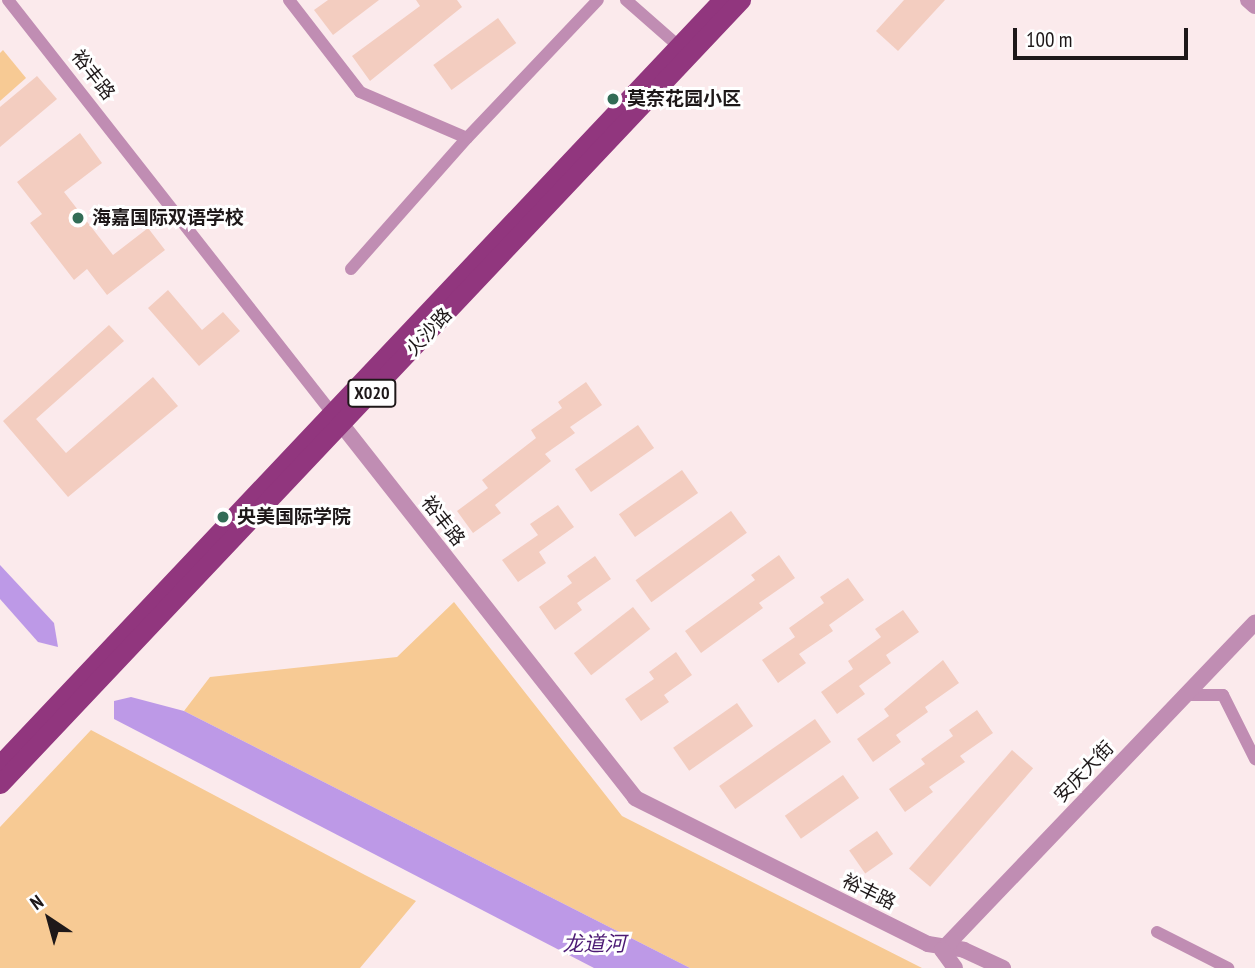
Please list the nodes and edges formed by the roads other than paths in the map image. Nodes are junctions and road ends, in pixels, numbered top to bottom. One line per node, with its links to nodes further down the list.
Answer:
1 (8, 0): 12 (street, 裕丰路)
2 (289, 0): 10 (street)
3 (597, 0): 10 (street)
4 (626, 0): 9 (street)
5 (722, 0): 9 (main road, 火沙路 / X020)
6 (741, 0): 9 (main road, 火沙路 / X020)
7 (1248, 0): 8 (street)
8 (1255, 6)
9 (684, 51): 12 (main road, 火沙路 / X020)
10 (467, 138): 11 (street)
11 (351, 269)
12 (337, 419): 16 (main road, 火沙路 / X020); 17 (main road, 火沙路 / X020); 19 (street, 裕丰路)
13 (1255, 622): 14 (street, 安庆大街)
14 (1187, 695): 15 (street); 19 (street, 安庆大街)
15 (1255, 760)
16 (0, 764)
17 (0, 784)
18 (1157, 932): 22 (street)
19 (942, 950): 20 (street, 裕丰路); 21 (street, 裕丰路)
20 (956, 968)
21 (1003, 968)
22 (1228, 968)

